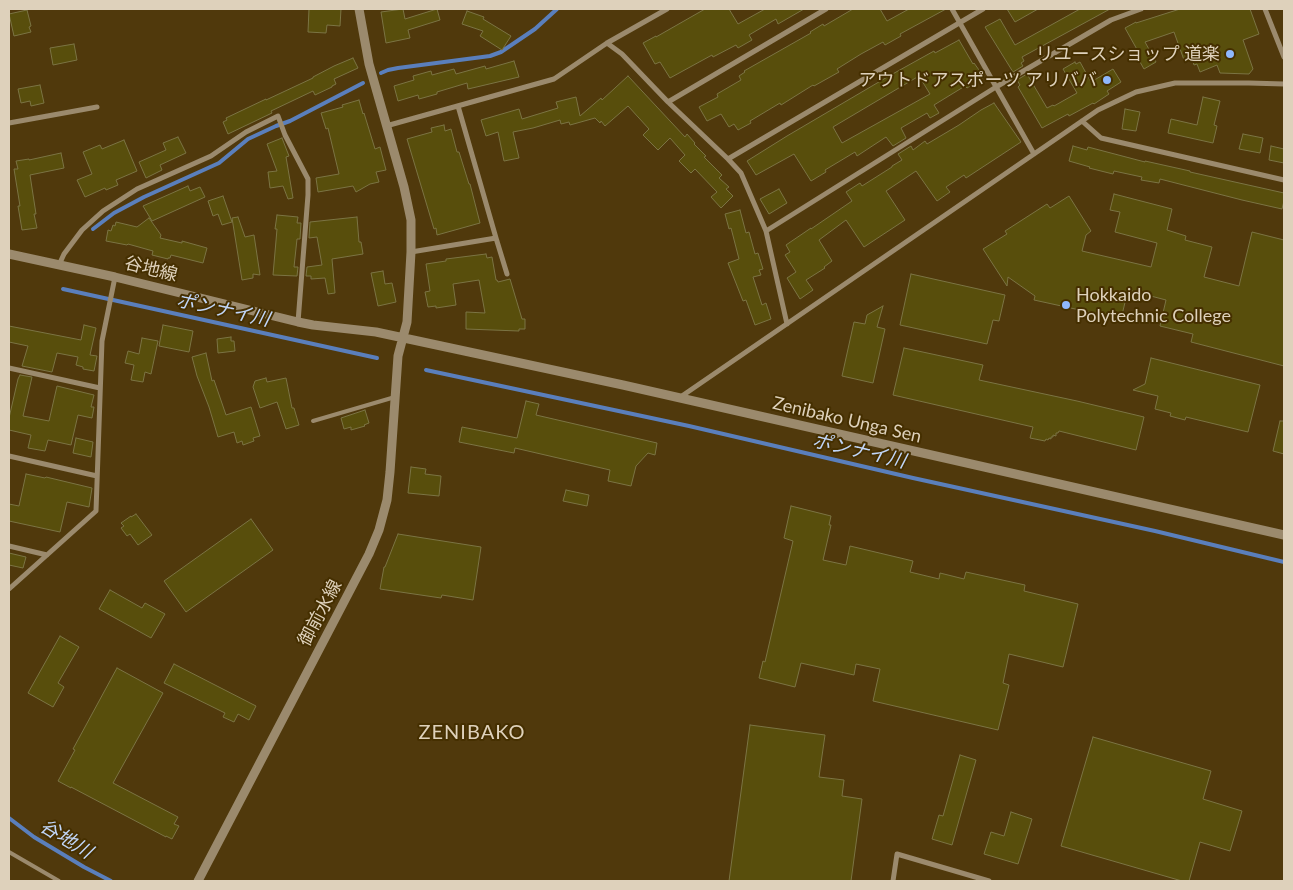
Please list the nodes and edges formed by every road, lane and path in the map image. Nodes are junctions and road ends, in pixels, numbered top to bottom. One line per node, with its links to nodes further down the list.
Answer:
1 (359, 9): 18 (street, 御前水線)
2 (667, 9): 9 (street)
3 (826, 9): 13 (street)
4 (952, 9): 8 (street)
5 (983, 9): 8 (street)
6 (1141, 9): 12 (street)
7 (1265, 9): 10 (street)
8 (960, 22): 12 (street); 20 (street)
9 (607, 43): 13 (street); 14 (street)
10 (1284, 57)
11 (1284, 84): 16 (street)
12 (996, 87): 19 (street); 22 (street)
13 (668, 102): 20 (street)
14 (458, 106): 18 (street); 23 (street)
15 (97, 107): 17 (street)
16 (1082, 121): 19 (street); 21 (street)
17 (9, 123)
18 (386, 126): 24 (street, 御前水線)
19 (1034, 154): 30 (street)
20 (728, 159): 22 (street)
21 (1284, 180)
22 (766, 231): 30 (street)
23 (496, 238): 24 (street); 27 (street)
24 (411, 252): 31 (street, 御前水線)
25 (9, 254): 26 (street, 谷地線)
26 (59, 265): 28 (street, 谷地線); 29 (street)
27 (507, 274)
28 (115, 277): 29 (street, 谷地線); 33 (street)
29 (298, 322): 31 (street, 谷地線)
30 (787, 324): 35 (street)
31 (403, 338): 34 (street, 御前水線); 35 (street, Zenibako Unga Sen)
32 (9, 368): 33 (street)
33 (100, 388): 38 (street)
34 (395, 398): 36 (lane); 45 (street, 御前水線)
35 (678, 398): 39 (street, Zenibako Unga Sen)
36 (313, 421)
37 (9, 456): 38 (street)
38 (97, 476): 41 (street)
39 (1284, 535)
40 (9, 546): 41 (street)
41 (47, 555): 42 (street)
42 (9, 589)
43 (9, 852): 44 (lane)
44 (59, 881)
45 (198, 881)
46 (892, 881): 47 (street)
47 (989, 881)

